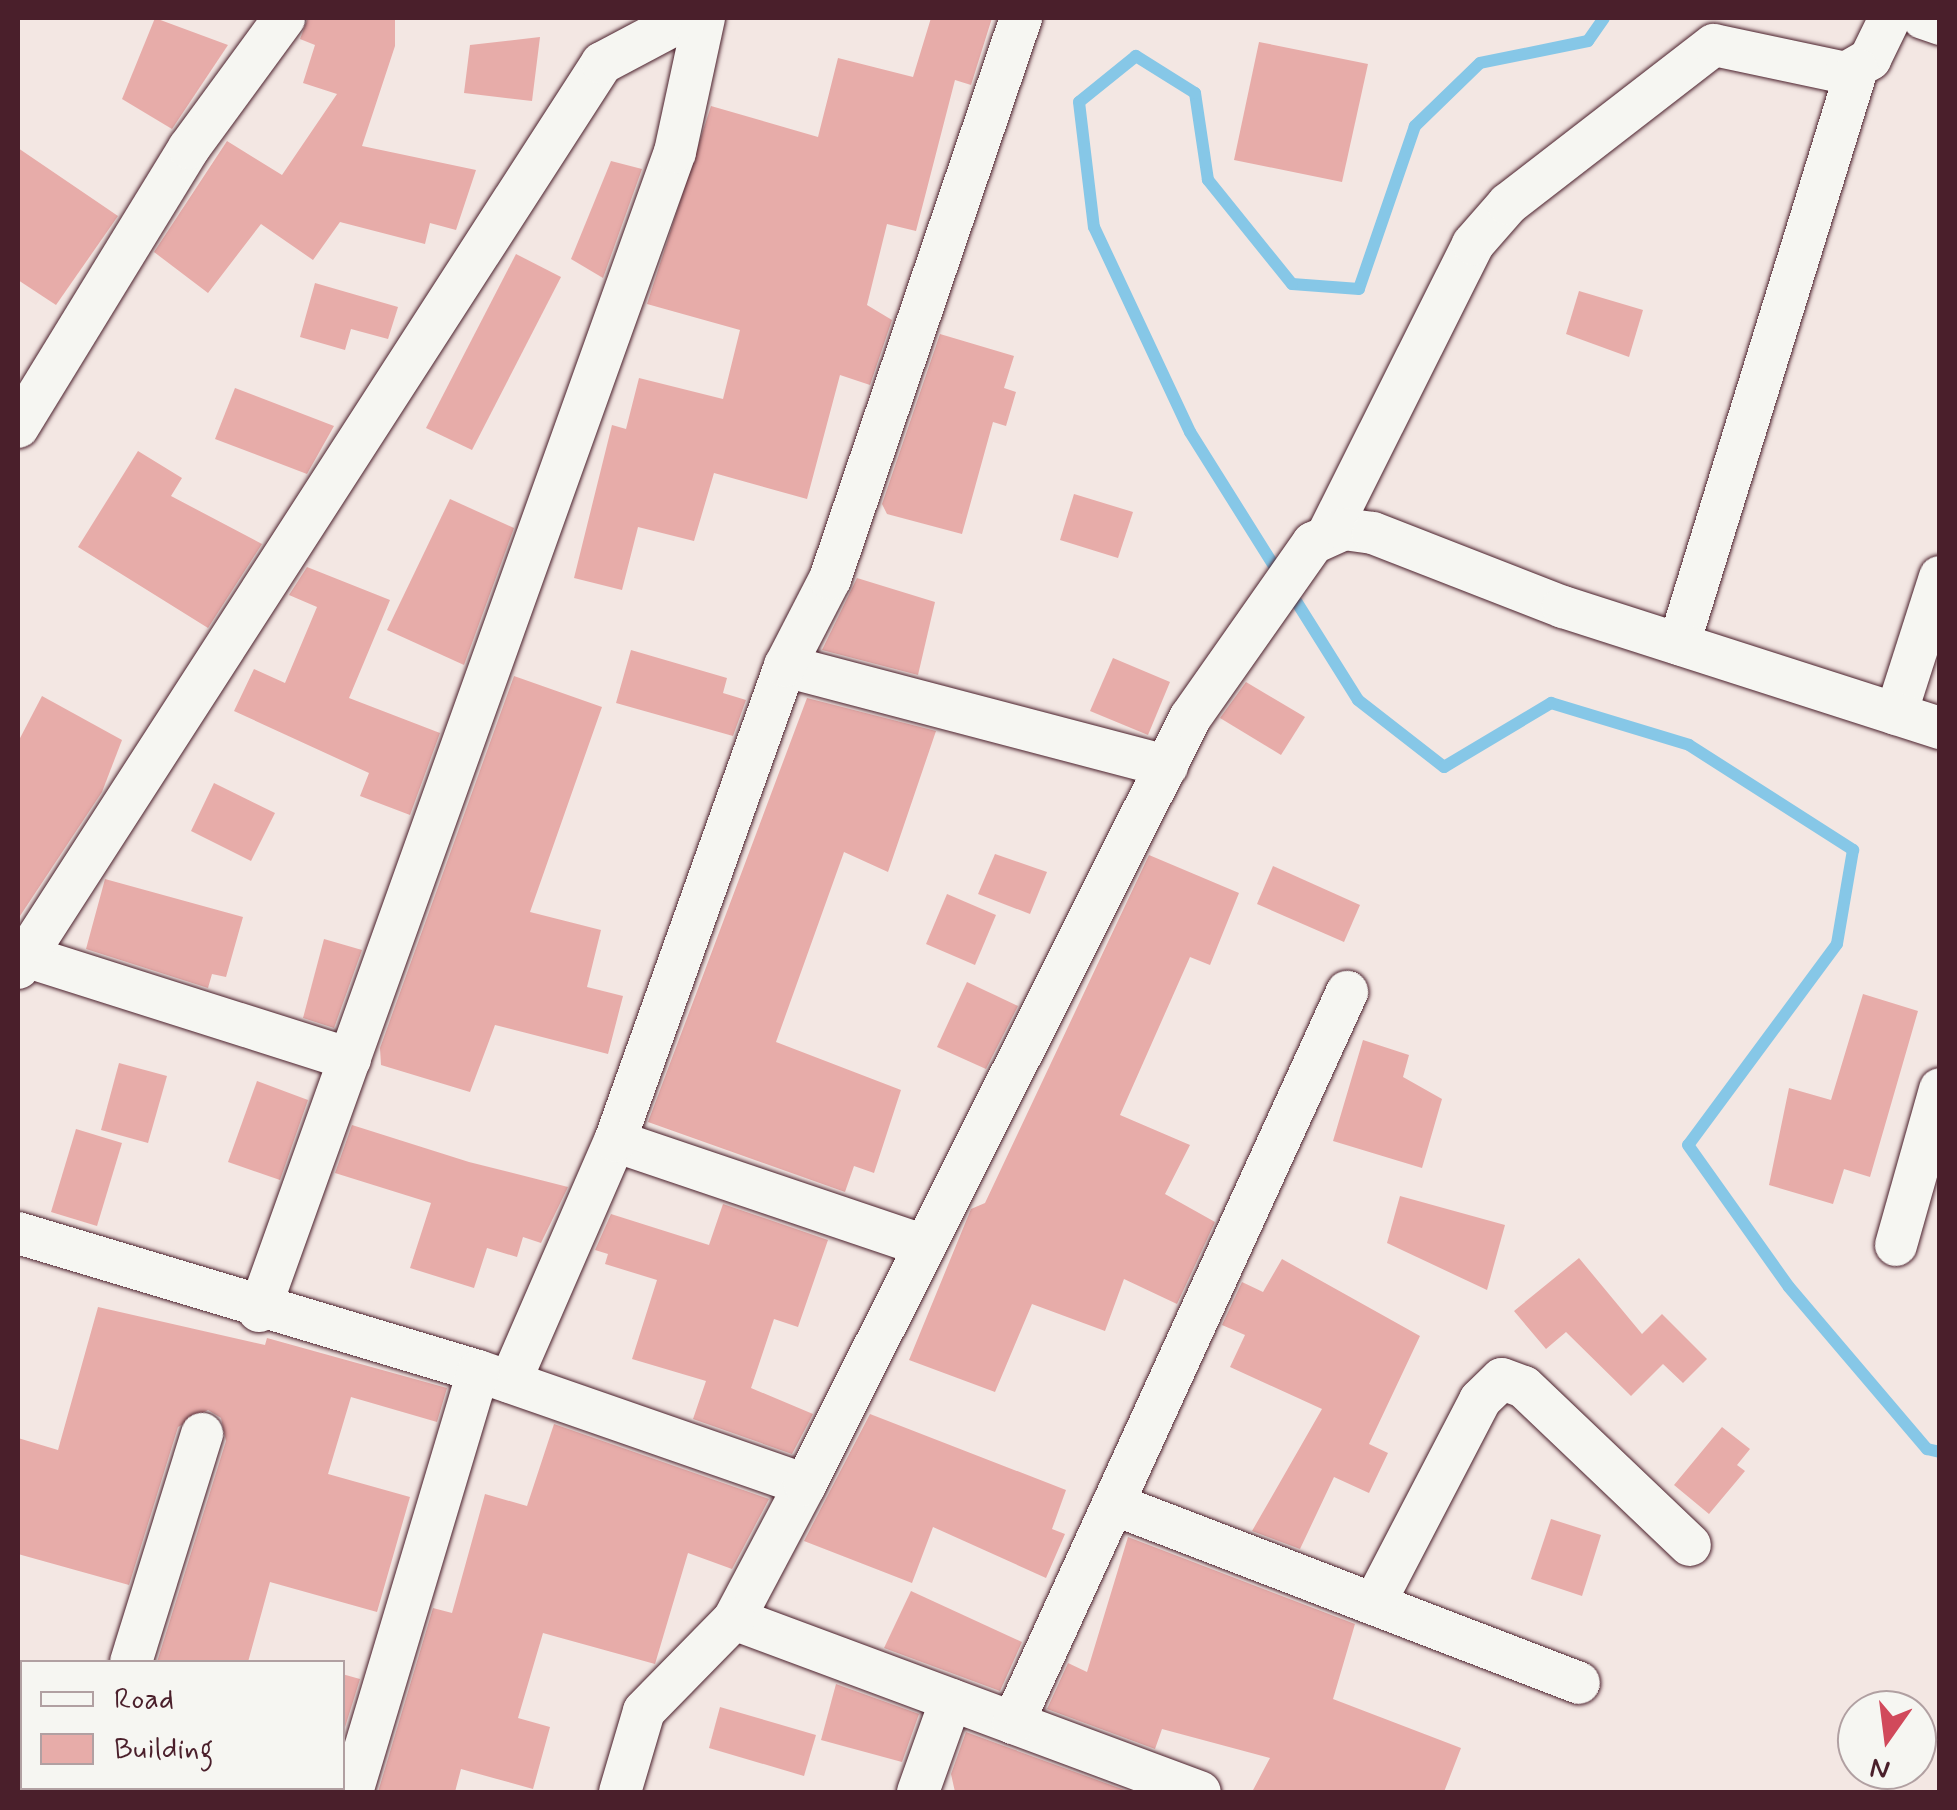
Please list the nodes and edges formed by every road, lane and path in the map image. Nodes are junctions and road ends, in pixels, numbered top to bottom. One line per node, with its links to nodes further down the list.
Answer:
1 (284, 18): 9 (street)
2 (687, 18): 17 (street)
3 (704, 18): 19 (street)
4 (1021, 18): 13 (street)
5 (1890, 18): 8 (street)
6 (1924, 18): 7 (street)
7 (1940, 24)
8 (1858, 69): 10 (street); 12 (street)
9 (18, 426)
10 (1320, 539): 12 (street); 16 (street)
11 (1940, 577): 14 (street)
12 (1679, 644): 14 (street)
13 (785, 666): 16 (street); 21 (street)
14 (1896, 714): 15 (street)
15 (1940, 728)
16 (1166, 766): 24 (street)
17 (21, 962): 19 (street)
18 (1346, 992): 29 (street)
19 (350, 1059): 25 (street)
20 (1940, 1089): 23 (street)
21 (614, 1140): 24 (street); 26 (street)
22 (18, 1233): 25 (street)
23 (1896, 1244)
24 (925, 1246): 28 (street)
25 (259, 1311): 26 (street)
26 (494, 1376): 28 (street); 38 (street)
27 (202, 1434): 33 (street)
28 (805, 1485): 32 (street)
29 (1114, 1504): 31 (street); 36 (street)
30 (1690, 1545): 31 (street)
31 (1374, 1604): 34 (street)
32 (734, 1619): 35 (street); 39 (street)
33 (132, 1660)
34 (1579, 1682)
35 (951, 1700): 36 (street); 40 (street)
36 (1013, 1724): 37 (street)
37 (1173, 1788)
38 (352, 1792)
39 (620, 1792)
40 (918, 1792)

